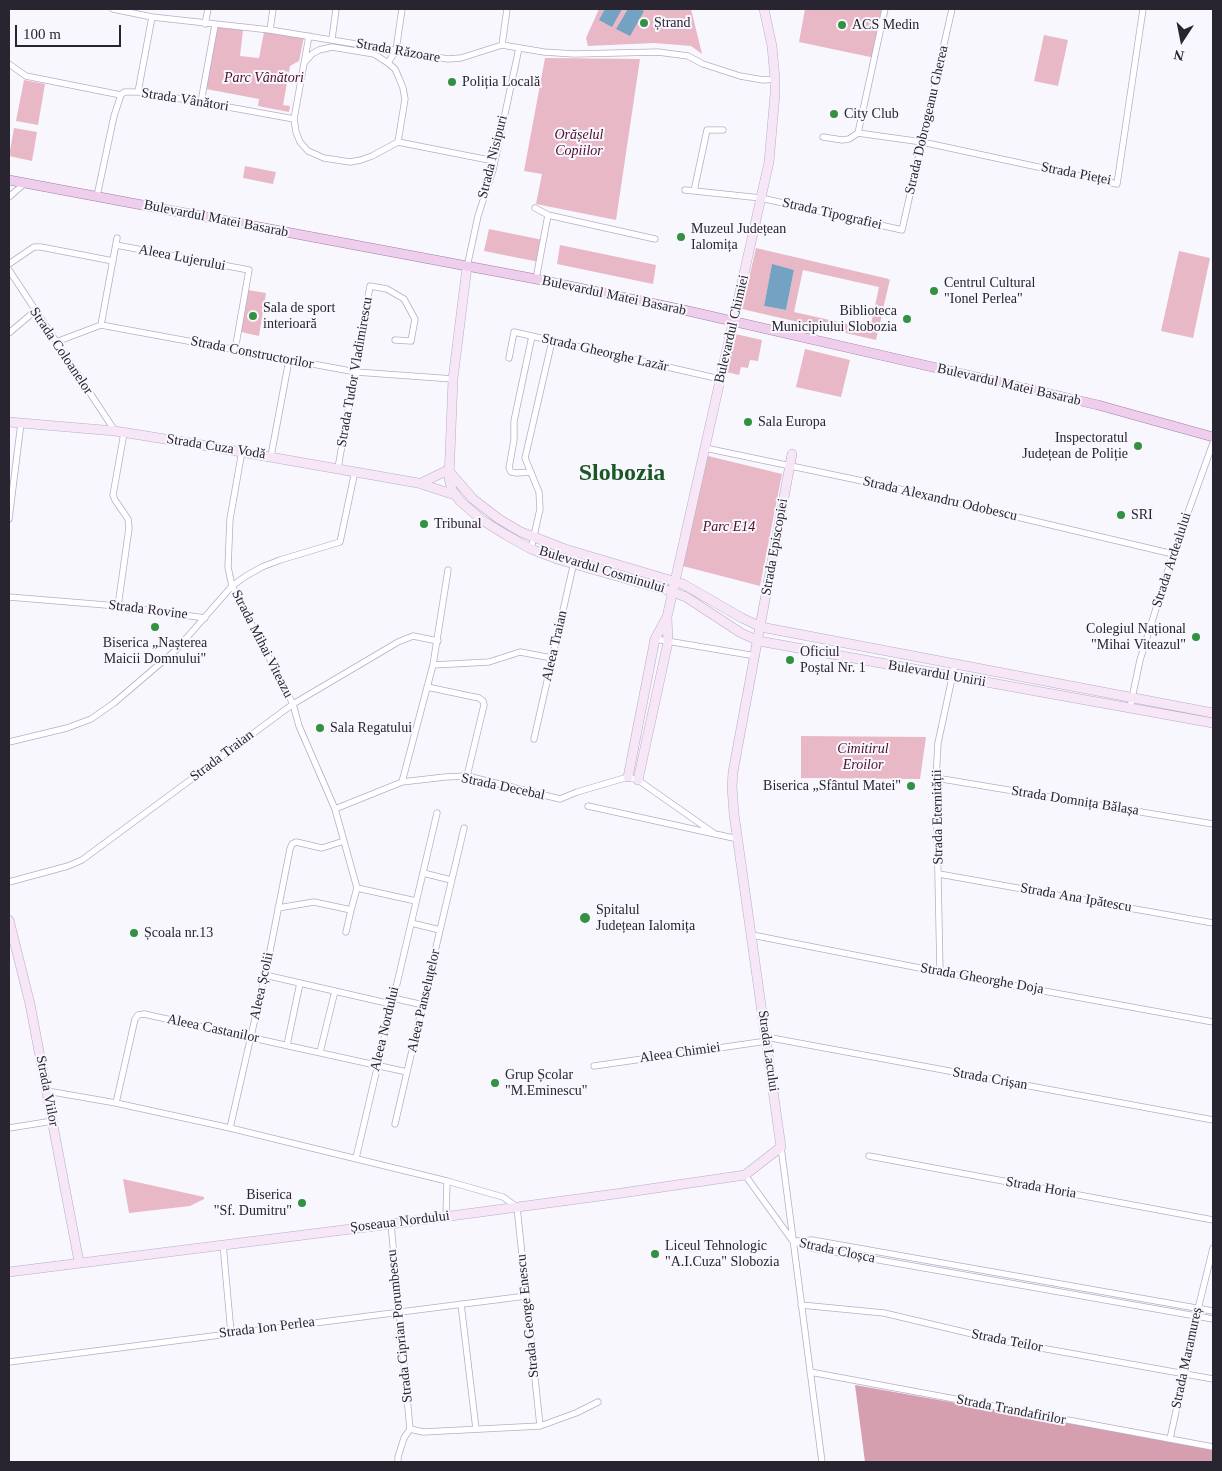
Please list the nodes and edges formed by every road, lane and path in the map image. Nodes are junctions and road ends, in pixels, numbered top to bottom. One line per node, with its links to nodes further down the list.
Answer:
1 (113, 9): 11 (street, Strada Răzoare)
2 (208, 9): 13 (street)
3 (273, 9): 15 (street)
4 (336, 9): 17 (street)
5 (402, 9): 20 (street)
6 (507, 9): 18 (street)
7 (764, 9): 24 (street, Bulevardul Chimiei)
8 (885, 9): 30 (street)
9 (952, 9): 33 (street, Strada Dobrogeanu Gherea)
10 (1142, 9): 33 (street, Strada Pieței)
11 (144, 12): 12 (street, Strada Răzoare)
12 (152, 17): 13 (street, Strada Răzoare); 25 (street)
13 (205, 24): 14 (street, Strada Răzoare)
14 (215, 25): 15 (street, Strada Răzoare); 27 (street)
15 (270, 30): 16 (street, Strada Răzoare)
16 (309, 36): 17 (street, Strada Răzoare); 21 (street)
17 (332, 39): 20 (street, Strada Răzoare)
18 (502, 45): 19 (street, Strada Răzoare); 20 (street, Strada Răzoare)
19 (519, 48): 24 (street, Strada Răzoare); 34 (street, Strada Nisipuri)
20 (396, 50): 22 (street)
21 (305, 62): 22 (street); 28 (street)
22 (388, 62): 32 (street)
23 (9, 64): 26 (street)
24 (775, 79): 41 (street, Bulevardul Chimiei)
25 (138, 92): 26 (street, Strada Vânători); 27 (street, Strada Vânători)
26 (121, 95): 39 (street, Strada Vânători)
27 (201, 102): 28 (street, Strada Vânători)
28 (294, 119): 32 (street)
29 (724, 130): 38 (street)
30 (858, 133): 31 (street); 33 (street)
31 (823, 137)
32 (398, 142): 34 (street)
33 (922, 142): 44 (street, Strada Dobrogeanu Gherea)
34 (494, 161): 50 (street, Strada Nisipuri)
35 (9, 180): 36 (main road, Bulevardul Matei Basarab)
36 (25, 183): 39 (main road, Bulevardul Matei Basarab); 40 (street)
37 (685, 190): 38 (street, Strada Tipografiei)
38 (694, 192): 41 (street, Strada Tipografiei)
39 (97, 196): 50 (main road, Bulevardul Matei Basarab)
40 (9, 197)
41 (761, 198): 44 (street, Strada Tipografiei); 54 (street, Bulevardul Chimiei)
42 (535, 208): 43 (street)
43 (548, 216): 46 (street); 52 (street)
44 (902, 230)
45 (117, 238): 47 (street)
46 (655, 239)
47 (116, 245): 48 (street); 61 (street, Aleea Lujerului)
48 (113, 261): 49 (street); 55 (street)
49 (9, 264)
50 (467, 267): 52 (main road, Bulevardul Matei Basarab); 65 (street)
51 (9, 270): 53 (street, Strada Coloanelor)
52 (536, 279): 54 (main road, Bulevardul Matei Basarab)
53 (35, 311): 56 (street); 60 (street, Strada Coloanelor)
54 (734, 322): 66 (street, Bulevardul Chimiei); 71 (main road, Bulevardul Matei Basarab)
55 (101, 324): 60 (street); 61 (street, Strada Constructorilor)
56 (9, 334)
57 (532, 336): 59 (street, Strada Gheorghe Lazăr); 62 (street, Strada Gheorghe Lazăr); 81 (street)
58 (395, 340): 64 (street, Strada Tudor Vladimirescu)
59 (552, 341): 66 (street, Strada Gheorghe Lazăr); 81 (street)
60 (56, 342): 69 (street, Strada Coloanelor)
61 (235, 350): 63 (street, Strada Constructorilor)
62 (509, 358)
63 (289, 360): 64 (street, Strada Constructorilor); 76 (street)
64 (356, 372): 65 (street, Strada Constructorilor); 78 (street, Strada Tudor Vladimirescu)
65 (453, 379): 80 (street)
66 (720, 379): 73 (street, Bulevardul Chimiei)
67 (9, 422): 68 (street, Strada Cuza Vodă)
68 (21, 423): 69 (street, Strada Cuza Vodă); 84 (street)
69 (114, 431): 70 (street, Strada Cuza Vodă)
70 (124, 433): 74 (street, Strada Cuza Vodă); 97 (street)
71 (1213, 437)
72 (1213, 443): 88 (street, Strada Ardealului)
73 (706, 448): 77 (street, Strada Alexandru Odobescu); 91 (street, Bulevardul Chimiei)
74 (242, 451): 76 (street, Strada Cuza Vodă); 92 (street, Strada Mihai Viteazu)
75 (792, 454): 77 (street, Strada Episcopiei)
76 (271, 456): 78 (street, Strada Cuza Vodă)
77 (790, 466): 88 (street, Strada Alexandru Odobescu); 100 (street, Strada Episcopiei)
78 (338, 468): 79 (street, Strada Cuza Vodă)
79 (355, 470): 82 (street, Strada Cuza Vodă); 92 (street, Strada Rovine)
80 (448, 470): 82 (street); 83 (street); 85 (street, Bulevardul Cosminului)
81 (531, 472): 85 (street)
82 (421, 483): 83 (street, Strada Cuza Vodă)
83 (455, 495): 86 (street, Bulevardul Cosminului)
84 (9, 519)
85 (534, 538): 86 (street); 87 (street, Bulevardul Cosminului)
86 (531, 549): 89 (street, Bulevardul Cosminului)
87 (576, 553): 89 (street, Aleea Traian); 91 (street, Bulevardul Cosminului)
88 (1173, 554): 111 (street, Strada Ardealului)
89 (574, 564): 93 (street, Bulevardul Cosminului); 106 (street, Aleea Traian)
90 (448, 570): 102 (street)
91 (676, 582): 93 (street, Bulevardul Chimiei); 100 (street, Bulevardul Unirii)
92 (232, 586): 99 (street, Strada Rovine); 112 (street, Strada Mihai Viteazu)
93 (673, 592): 98 (street, Bulevardul Chimiei); 103 (street, Bulevardul Unirii)
94 (9, 597): 95 (street, Strada Rovine)
95 (20, 598): 96 (street); 97 (street, Strada Rovine)
96 (9, 603)
97 (118, 606): 99 (street, Strada Rovine)
98 (667, 617): 101 (street, Bulevardul Chimiei); 104 (street, Bulevardul Chimiei)
99 (205, 618): 117 (street)
100 (761, 627): 103 (street, Strada Episcopiei); 107 (street, Bulevardul Unirii)
101 (655, 639): 104 (street); 119 (street, Bulevardul Chimiei)
102 (438, 641): 108 (street); 112 (street, Strada Traian)
103 (759, 641): 105 (street, Strada Lacului); 109 (street, Bulevardul Unirii)
104 (668, 642): 105 (street); 121 (street, Bulevardul Chimiei)
105 (756, 656): 129 (street, Strada Lacului)
106 (552, 658): 108 (street); 116 (street, Aleea Traian)
107 (955, 664): 109 (street, Strada Eternității); 111 (street, Bulevardul Unirii)
108 (432, 665): 110 (street)
109 (952, 676): 113 (street, Bulevardul Unirii); 120 (street, Strada Eternității)
110 (427, 687): 118 (street); 122 (street)
111 (1132, 698): 113 (street, Strada Ardealului); 114 (street, Bulevardul Unirii)
112 (293, 704): 124 (street, Strada Mihai Viteazu); 134 (street, Strada Traian)
113 (1130, 708): 115 (street, Bulevardul Unirii)
114 (1213, 713)
115 (1213, 723)
116 (534, 739)
117 (9, 742)
118 (467, 776): 119 (street, Strada Decebal); 122 (street, Strada Decebal)
119 (628, 777): 121 (street)
120 (936, 778): 126 (street, Strada Domnița Bălașa); 132 (street, Strada Eternității)
121 (638, 780): 128 (street)
122 (402, 782): 124 (street, Strada Decebal)
123 (588, 806): 128 (street)
124 (335, 809): 130 (street, Strada Mihai Viteazu)
125 (437, 813): 131 (street, Aleea Nordului)
126 (1213, 824)
127 (464, 828): 133 (street, Aleea Panseluțelor)
128 (715, 834): 129 (street)
129 (738, 839): 144 (street, Strada Lacului)
130 (344, 841): 135 (street, Strada Mihai Viteazu); 137 (street, Aleea Școlii)
131 (423, 873): 133 (street); 136 (street, Aleea Nordului)
132 (939, 874): 141 (street, Strada Ana Ipătescu); 145 (street, Strada Eternității)
133 (452, 880): 142 (street, Aleea Panseluțelor)
134 (9, 882)
135 (356, 888): 136 (street); 138 (street)
136 (416, 901): 140 (street, Aleea Nordului)
137 (278, 908): 138 (street); 146 (street, Aleea Școlii)
138 (351, 910): 143 (street)
139 (9, 920): 159 (street, Strada Viilor)
140 (411, 923): 142 (street, Aleea Panseluțelor); 149 (street, Aleea Nordului)
141 (1213, 923)
142 (440, 930): 150 (street, Aleea Panseluțelor)
143 (346, 932)
144 (752, 935): 145 (street, Strada Gheorghe Doja); 153 (street, Strada Lacului)
145 (940, 972): 151 (street, Strada Gheorghe Doja)
146 (265, 975): 147 (street); 152 (street, Aleea Școlii)
147 (300, 983): 148 (street); 154 (street)
148 (335, 991): 149 (street); 155 (street)
149 (392, 1001): 150 (street); 156 (street, Aleea Nordului)
150 (423, 1006): 158 (street, Aleea Panseluțelor)
151 (1213, 1022)
152 (251, 1038): 154 (street, Aleea Castanilor); 160 (street, Aleea Castanilor); 165 (street, Aleea Școlii)
153 (767, 1039): 157 (street, Aleea Chimiei); 161 (street, Strada Crișan); 166 (street, Strada Lacului)
154 (287, 1044): 155 (street, Aleea Castanilor)
155 (320, 1052): 156 (street, Aleea Castanilor)
156 (377, 1065): 158 (street, Aleea Panseluțelor); 168 (street, Aleea Nordului)
157 (594, 1066)
158 (407, 1072): 163 (street, Aleea Panseluțelor)
159 (47, 1091): 160 (street); 162 (street, Strada Viilor)
160 (116, 1102): 165 (street)
161 (1213, 1120)
162 (52, 1121): 164 (street); 178 (street, Strada Viilor)
163 (395, 1124)
164 (9, 1128)
165 (230, 1128): 168 (street)
166 (781, 1147): 169 (street, Șoseaua Nordului); 175 (street, Strada Lacului)
167 (869, 1156): 173 (street, Strada Horia)
168 (356, 1158): 170 (street)
169 (745, 1175): 171 (street, Șoseaua Nordului); 175 (street)
170 (447, 1182): 171 (street); 172 (street)
171 (517, 1207): 172 (street, Șoseaua Nordului); 180 (street, Strada George Enescu)
172 (446, 1217): 174 (street, Șoseaua Nordului)
173 (1213, 1220)
174 (391, 1224): 176 (street, Șoseaua Nordului); 184 (street, Strada Ciprian Porumbescu)
175 (793, 1241): 182 (street, Strada Lacului); 183 (street, Strada Cloșca); 186 (street, Strada Cloșca)
176 (223, 1244): 178 (street, Șoseaua Nordului); 188 (street)
177 (1213, 1248): 183 (street, Strada Maramureș)
178 (79, 1262): 179 (street, Șoseaua Nordului)
179 (9, 1272)
180 (526, 1296): 181 (street, Strada Ion Perlea); 194 (street, Strada George Enescu)
181 (461, 1304): 184 (street, Strada Ion Perlea); 196 (street)
182 (801, 1305): 190 (street, Strada Lacului); 191 (street, Strada Teilor)
183 (1198, 1308): 185 (street, Strada Cloșca); 186 (street, Strada Maramureș)
184 (399, 1311): 188 (street, Strada Ion Perlea); 195 (street, Strada Ciprian Porumbescu)
185 (1213, 1311)
186 (1197, 1316): 187 (street, Strada Cloșca); 191 (street, Strada Maramureș)
187 (1213, 1319)
188 (231, 1333): 189 (street, Strada Ion Perlea)
189 (9, 1362)
190 (810, 1372): 197 (street, Strada Trandafirilor); 200 (street, Strada Lacului)
191 (1184, 1373): 192 (street, Strada Teilor); 197 (street, Strada Maramureș)
192 (1213, 1379)
193 (598, 1402): 194 (street)
194 (540, 1426): 196 (street)
195 (410, 1429): 196 (street); 199 (street)
196 (476, 1429)
197 (1170, 1439): 198 (street, Strada Trandafirilor)
198 (1213, 1447)
199 (398, 1462)
200 (822, 1462)

